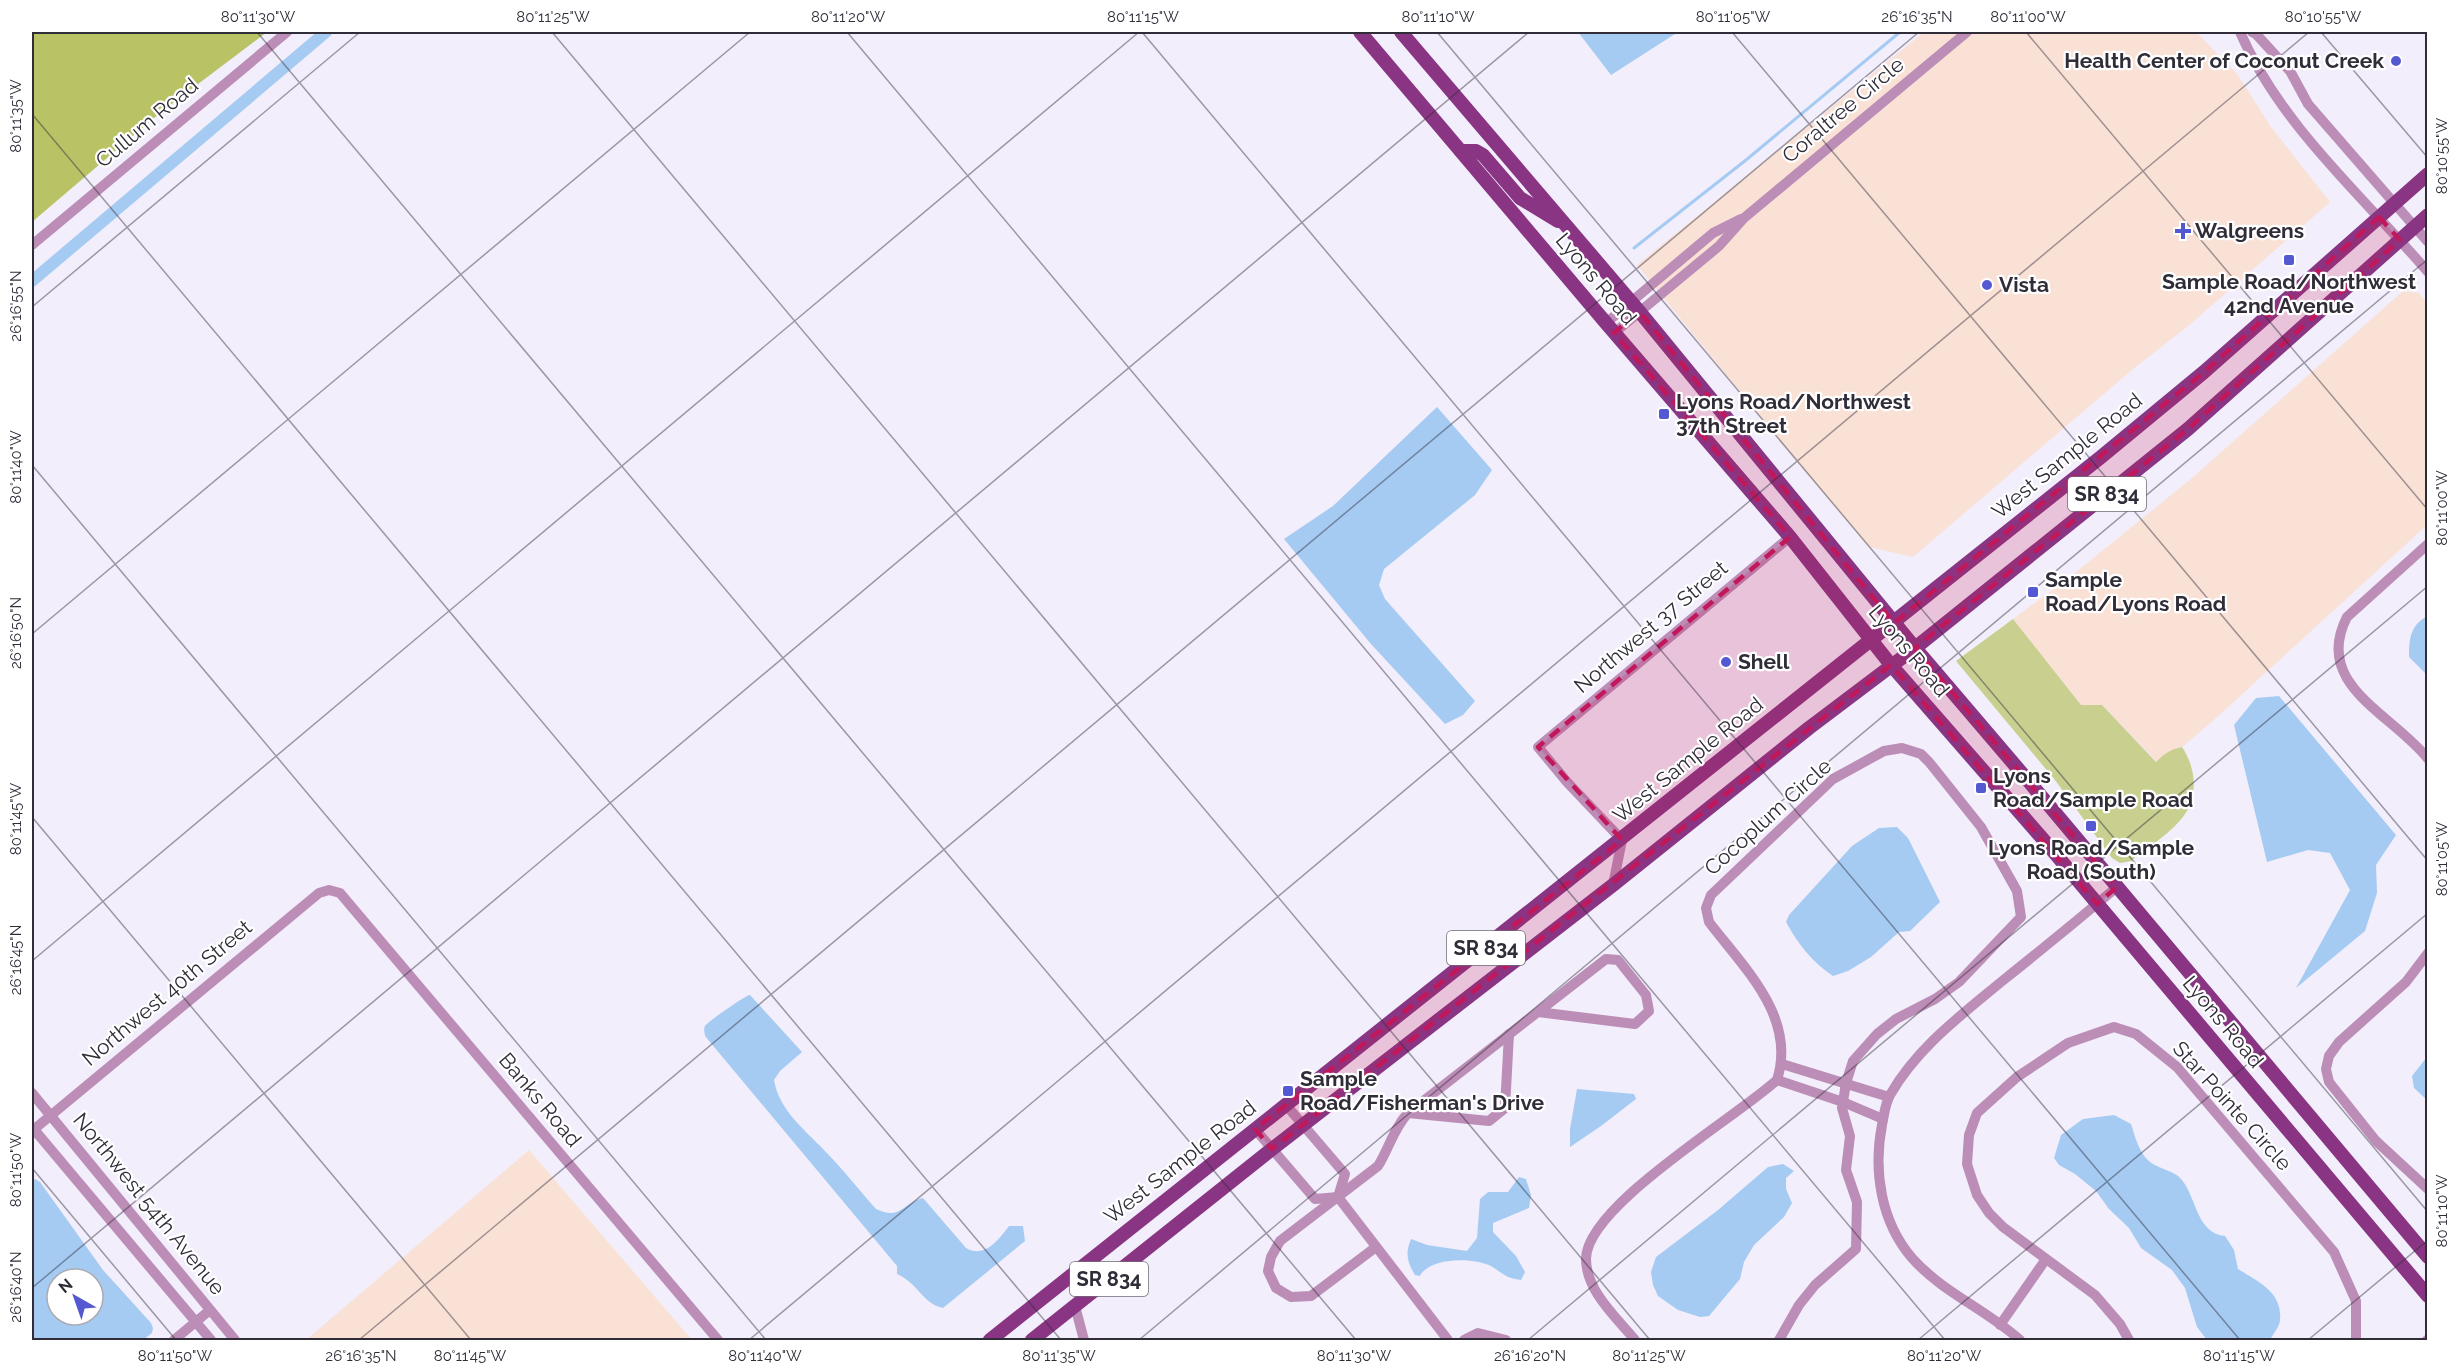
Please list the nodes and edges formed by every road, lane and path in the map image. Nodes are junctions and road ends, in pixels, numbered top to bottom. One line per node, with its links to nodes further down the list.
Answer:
1 (287, 32): 16 (street, Cullum Road)
2 (1360, 32): 7 (main road, Lyons Road)
3 (1401, 32): 12 (main road, Lyons Road)
4 (1967, 32): 18 (street, Coraltree Circle)
5 (2240, 32): 11 (street)
6 (2252, 32): 9 (street)
7 (1461, 151): 12 (main road); 19 (main road, Lyons Road)
8 (2427, 174): 9 (main road, West Sample Road / SR 834)
9 (2394, 203): 11 (main road, West Sample Road / SR 834); 13 (street)
10 (2427, 215): 13 (main road, SR 834)
11 (2379, 217): 14 (street); 22 (main road, West Sample Road / SR 834)
12 (1568, 227): 18 (main road, Lyons Road)
13 (2414, 227): 14 (main road, SR 834); 15 (street)
14 (2400, 240): 17 (street); 24 (main road, SR 834)
15 (2427, 242)
16 (32, 245)
17 (2427, 272)
18 (1635, 307): 19 (street, Coraltree Circle); 22 (main road, Lyons Road)
19 (1610, 328): 20 (main road, Lyons Road)
20 (1790, 537): 23 (main road, Lyons Road); 27 (street, Northwest 37 Street)
21 (2427, 544): 26 (street)
22 (1894, 623): 23 (main road, West Sample Road / SR 834); 24 (main road, Lyons Road)
23 (1871, 639): 25 (main road, Lyons Road); 27 (main road, West Sample Road / SR 834)
24 (1915, 648): 25 (main road, SR 834); 29 (main road, Lyons Road)
25 (1891, 665): 28 (main road, SR 834); 31 (main road, Lyons Road)
26 (2427, 759)
27 (1622, 840): 28 (street); 41 (main road, West Sample Road / SR 834)
28 (1613, 885): 45 (main road, SR 834)
29 (2117, 887): 31 (street); 52 (main road, Lyons Road)
30 (329, 890): 43 (street, Northwest 40th Street); 62 (street, Banks Road)
31 (2097, 904): 39 (street); 54 (main road, Lyons Road)
32 (2427, 953): 49 (street)
33 (1538, 1012): 33 (street); 34 (street)
34 (1509, 1035): 42 (street); 42 (street)
35 (1782, 1064): 36 (street, Cocoplum Circle); 37 (street); 37 (street, Cocoplum Circle)
36 (1777, 1080): 40 (street); 69 (street)
37 (1846, 1083): 39 (street); 40 (street, Cocoplum Circle)
38 (32, 1093): 43 (street, Northwest 54th Avenue)
39 (1889, 1097): 44 (street)
40 (1843, 1102): 44 (street); 70 (street, Cocoplum Circle)
41 (1287, 1105): 45 (street); 47 (main road, West Sample Road / SR 834)
42 (1408, 1113): 50 (street)
43 (50, 1115): 46 (street, Northwest 40th Street); 56 (street, Northwest 54th Avenue)
44 (1883, 1119): 58 (street)
45 (1304, 1125): 48 (main road, SR 834); 50 (street)
46 (32, 1129): 57 (street, Northwest 54th Avenue)
47 (1255, 1129): 48 (street); 63 (main road, West Sample Road / SR 834)
48 (1272, 1149): 50 (street); 55 (main road, SR 834)
49 (2427, 1189)
50 (1338, 1197): 51 (street); 51 (street)
51 (1376, 1246): 66 (street)
52 (2427, 1257)
53 (2046, 1259): 58 (street); 72 (street, Star Pointe Circle); 73 (street, Star Pointe Circle)
54 (2427, 1296)
55 (1075, 1306): 64 (main road, SR 834); 65 (street)
56 (210, 1310): 57 (street); 61 (street, Northwest 54th Avenue)
57 (195, 1322): 59 (street); 60 (street, Northwest 54th Avenue)
58 (2000, 1325): 71 (street)
59 (174, 1341)
60 (211, 1341)
61 (236, 1341)
62 (718, 1341)
63 (990, 1341)
64 (1032, 1341)
65 (1084, 1341)
66 (1448, 1341)
67 (1464, 1341): 68 (street)
68 (1506, 1341)
69 (1635, 1341)
70 (1779, 1341)
71 (2020, 1341)
72 (2129, 1341)
73 (2356, 1341)

